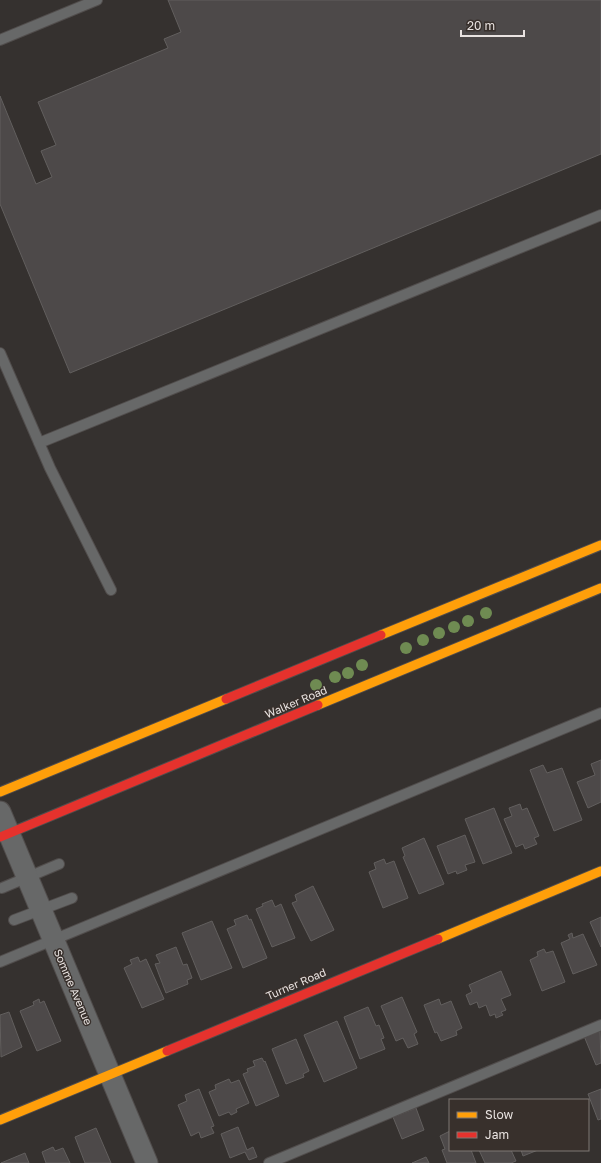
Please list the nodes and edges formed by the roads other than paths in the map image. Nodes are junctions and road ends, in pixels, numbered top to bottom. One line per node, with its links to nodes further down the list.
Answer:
1 (98, 0): 2 (lane)
2 (0, 40)
3 (601, 215): 5 (lane)
4 (0, 353): 5 (lane)
5 (39, 443): 8 (lane)
6 (601, 545): 10 (main road)
7 (601, 588): 12 (main road, Walker Road)
8 (111, 590)
9 (601, 713): 20 (lane)
10 (0, 792)
11 (0, 812): 12 (street, Somme Avenue)
12 (5, 836): 15 (street, Somme Avenue)
13 (59, 864): 15 (lane)
14 (601, 871): 23 (main road, Turner Road)
15 (27, 877): 16 (lane); 18 (street, Somme Avenue)
16 (2, 888)
17 (72, 898): 18 (lane)
18 (41, 911): 19 (lane); 20 (street, Somme Avenue)
19 (14, 920)
20 (53, 940): 21 (lane); 23 (street, Somme Avenue)
21 (0, 962)
22 (601, 1025): 26 (lane)
23 (110, 1074): 24 (main road, Turner Road); 25 (street, Somme Avenue)
24 (0, 1120)
25 (147, 1163)
26 (269, 1163)

